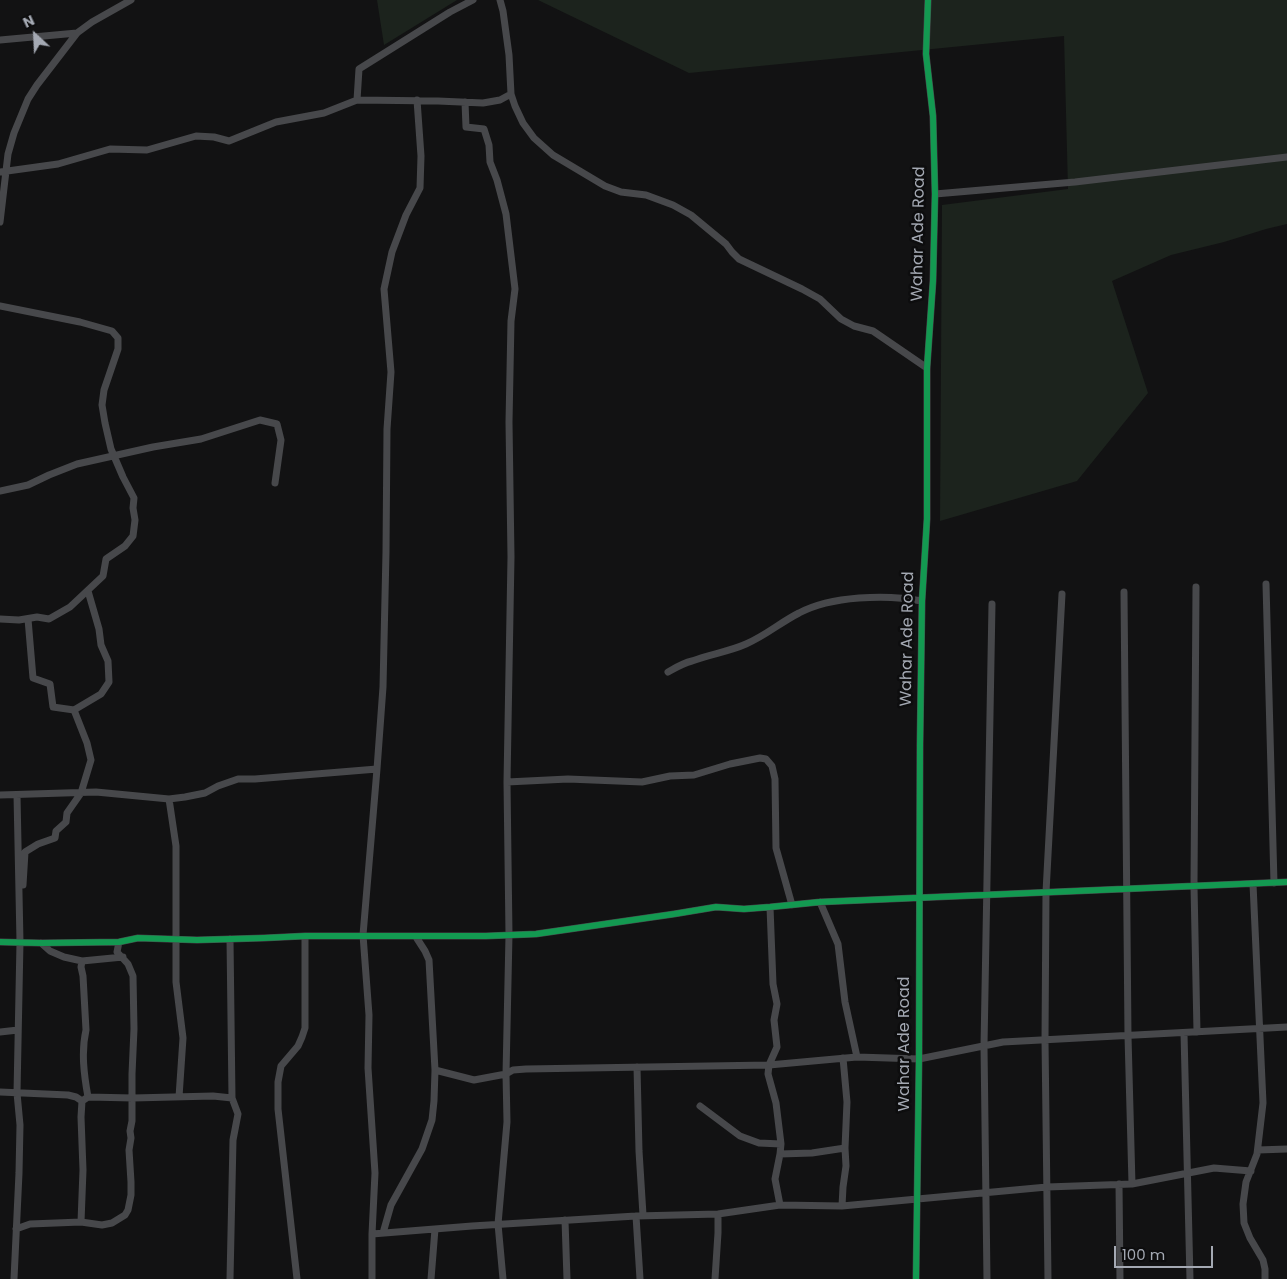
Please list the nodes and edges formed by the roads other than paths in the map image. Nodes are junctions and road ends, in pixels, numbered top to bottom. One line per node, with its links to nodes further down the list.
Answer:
1 (131, 0): 5 (street)
2 (473, 0): 8 (street)
3 (500, 0): 7 (street)
4 (928, 0): 13 (street, Wahar Ade Road)
5 (77, 33): 6 (street); 12 (street)
6 (0, 40)
7 (511, 94): 10 (street); 16 (street)
8 (357, 100): 9 (street); 12 (street)
9 (417, 100): 10 (street); 31 (street)
10 (465, 102): 32 (street)
11 (1287, 157): 13 (street)
12 (3, 171): 14 (street)
13 (935, 194): 16 (street, Wahar Ade Road)
14 (0, 222)
15 (0, 306): 17 (street)
16 (927, 368): 25 (street, Wahar Ade Road)
17 (114, 455): 18 (street); 19 (street); 22 (street)
18 (275, 483)
19 (0, 491)
20 (1266, 584): 38 (street)
21 (1196, 587): 40 (street)
22 (88, 591): 27 (street); 30 (street)
23 (1124, 592): 41 (street)
24 (1062, 594): 42 (street)
25 (922, 601): 29 (street); 44 (street, Wahar Ade Road)
26 (992, 604): 43 (street)
27 (28, 618): 28 (street); 30 (street)
28 (0, 619)
29 (668, 672)
30 (74, 710): 33 (street)
31 (377, 769): 36 (street); 49 (street)
32 (507, 782): 47 (street); 50 (street)
33 (81, 793): 35 (street); 36 (street); 45 (street)
34 (0, 795): 35 (street)
35 (17, 795): 45 (street)
36 (169, 799): 53 (street)
37 (1287, 882): 38 (street)
38 (1274, 883): 39 (street)
39 (1254, 884): 40 (street); 62 (street)
40 (1194, 886): 41 (street); 65 (street)
41 (1126, 889): 42 (street); 67 (street)
42 (1046, 892): 43 (street); 68 (street)
43 (986, 895): 44 (street); 69 (street)
44 (919, 898): 46 (street); 72 (street, Wahar Ade Road)
45 (19, 899): 56 (street)
46 (820, 902): 47 (street); 70 (street)
47 (792, 905): 48 (street)
48 (770, 908): 50 (street); 73 (street)
49 (362, 935): 51 (street); 52 (street); 106 (street)
50 (509, 935): 52 (street); 76 (street)
51 (304, 936): 54 (street); 109 (street)
52 (416, 937): 75 (street)
53 (176, 939): 54 (street); 57 (street); 79 (street)
54 (230, 939): 81 (street)
55 (0, 942): 56 (street)
56 (20, 942): 58 (street); 63 (street)
57 (119, 942): 58 (street); 59 (street)
58 (41, 943): 60 (street)
59 (123, 957): 60 (street); 80 (street)
60 (82, 960): 82 (street)
61 (1287, 1027): 62 (street)
62 (1260, 1029): 65 (street); 86 (street)
63 (18, 1030): 64 (street); 78 (street)
64 (0, 1032)
65 (1197, 1032): 66 (street)
66 (1184, 1033): 67 (street); 90 (street)
67 (1128, 1036): 68 (street); 92 (street)
68 (1045, 1040): 69 (street); 93 (street)
69 (984, 1046): 72 (street); 94 (street)
70 (856, 1057): 71 (street); 72 (street)
71 (842, 1058): 73 (street); 85 (street)
72 (919, 1059): 95 (street, Wahar Ade Road)
73 (769, 1065): 74 (street); 84 (street)
74 (637, 1067): 76 (street); 99 (street)
75 (435, 1070): 76 (street); 105 (street)
76 (506, 1074): 102 (street)
77 (0, 1092): 78 (street)
78 (17, 1093): 82 (street); 103 (street)
79 (179, 1097): 80 (street); 81 (street)
80 (132, 1098): 82 (street); 101 (street)
81 (232, 1098): 108 (street)
82 (85, 1099): 101 (street)
83 (700, 1106): 84 (street)
84 (781, 1144): 88 (street)
85 (845, 1148): 88 (street); 97 (street)
86 (1258, 1150): 87 (street); 89 (street)
87 (1287, 1150)
88 (780, 1154): 96 (street)
89 (1251, 1171): 90 (street); 121 (street)
90 (1188, 1173): 92 (street); 120 (street)
91 (1119, 1184): 92 (street); 93 (street); 119 (street)
92 (1132, 1184)
93 (1047, 1187): 94 (street); 118 (street)
94 (986, 1193): 95 (street); 117 (street)
95 (918, 1198): 97 (street); 116 (street, Wahar Ade Road)
96 (780, 1205): 97 (street); 98 (street)
97 (842, 1206)
98 (718, 1214): 99 (street); 115 (street)
99 (640, 1216): 100 (street); 114 (street)
100 (565, 1220): 102 (street); 113 (street)
101 (82, 1222): 103 (street)
102 (498, 1224): 104 (street); 112 (street)
103 (16, 1229): 107 (street)
104 (435, 1229): 105 (street); 111 (street)
105 (383, 1233): 106 (street)
106 (372, 1234): 110 (street)
107 (14, 1279)
108 (230, 1279)
109 (297, 1279)
110 (372, 1279)
111 (431, 1279)
112 (503, 1279)
113 (567, 1279)
114 (640, 1279)
115 (715, 1279)
116 (916, 1279)
117 (987, 1279)
118 (1048, 1279)
119 (1120, 1279)
120 (1190, 1279)
121 (1265, 1279)

